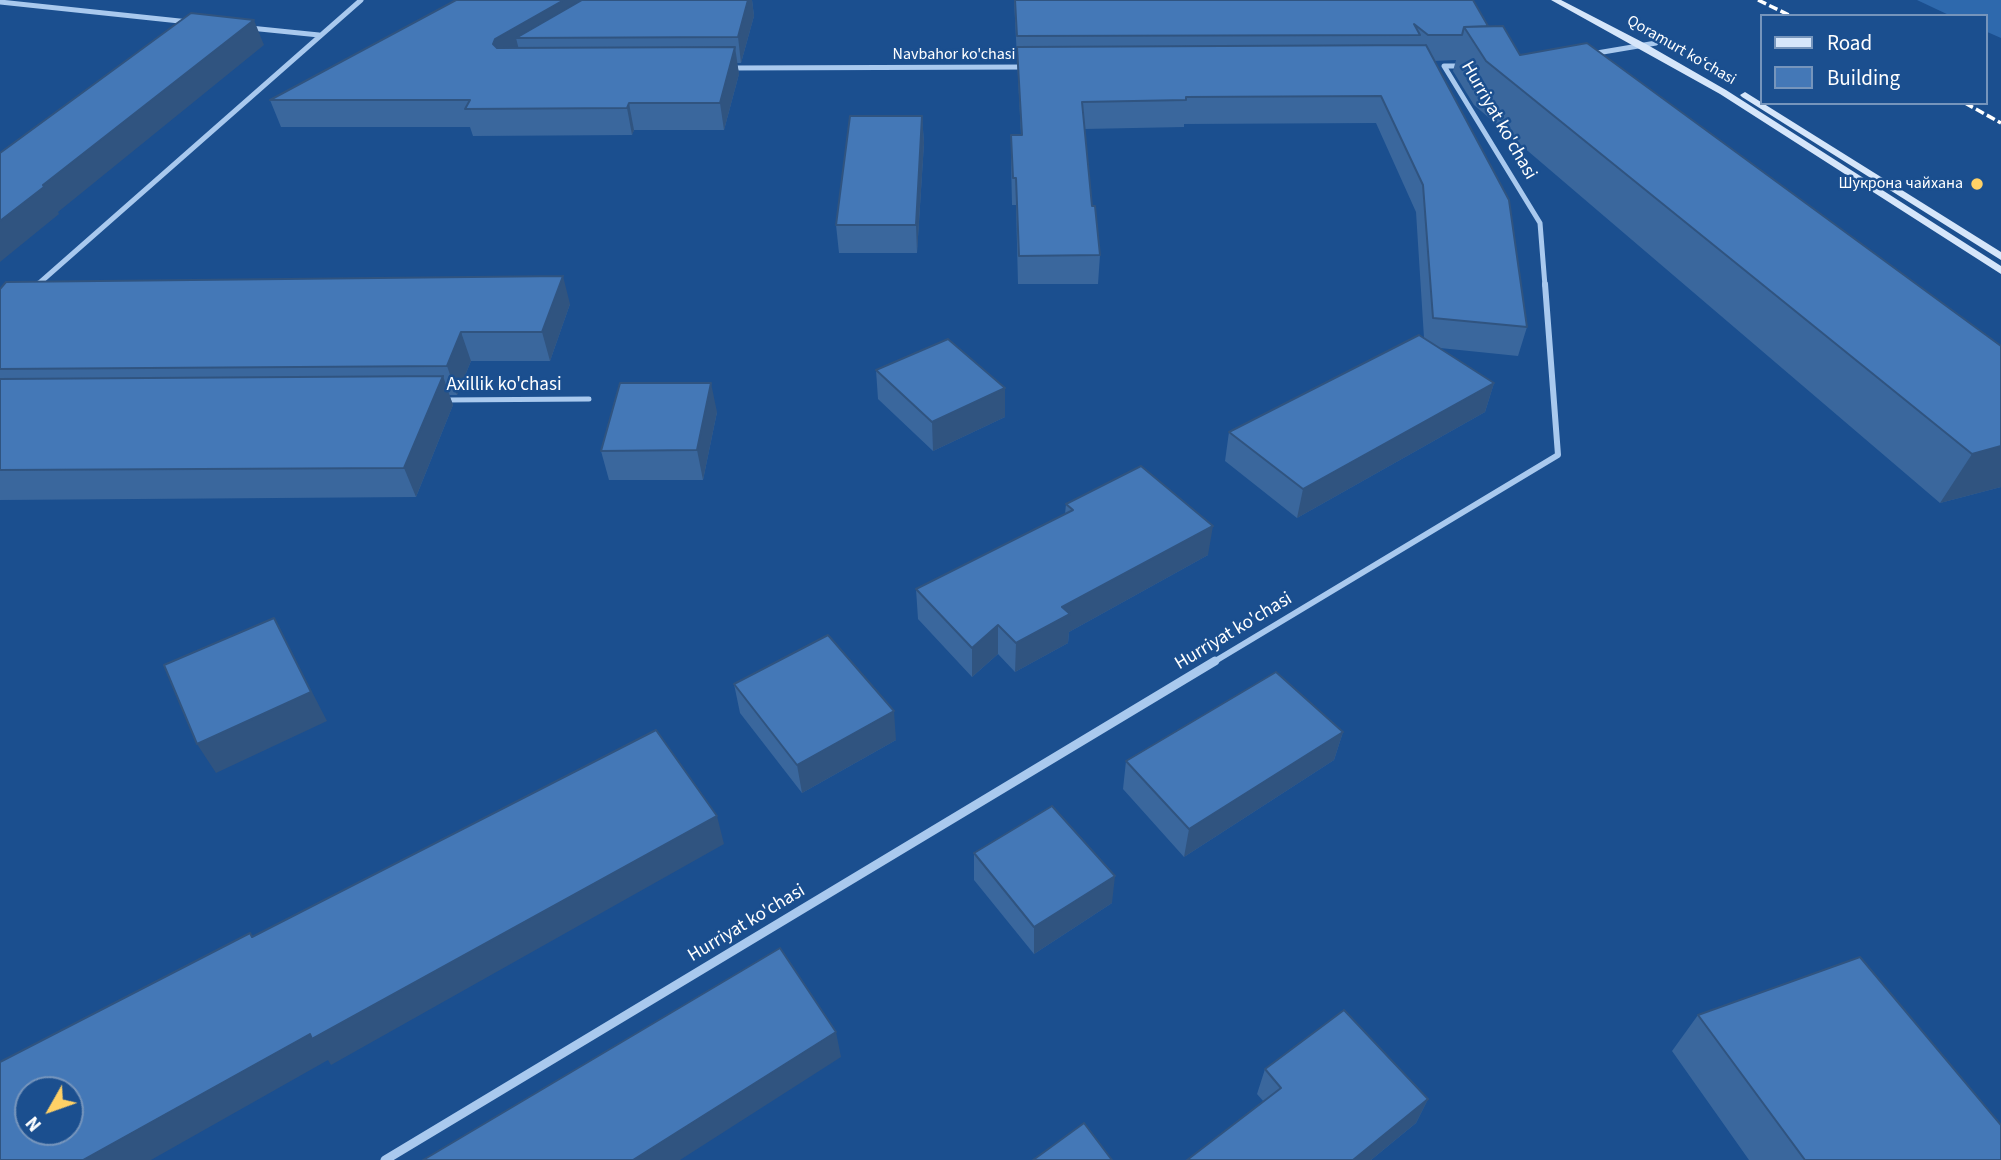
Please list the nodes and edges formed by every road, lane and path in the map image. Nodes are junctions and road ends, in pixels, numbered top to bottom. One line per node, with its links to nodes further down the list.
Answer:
1 (361, 0): 7 (street)
2 (1555, 0): 9 (main road, Qoramurt koʻchasi)
3 (1572, 0): 8 (main road, Qoramurt koʻchasi)
4 (0, 2): 5 (street)
5 (194, 22)
6 (249, 28): 7 (street)
7 (319, 35): 20 (street)
8 (1656, 43): 9 (street); 16 (main road, Qoramurt koʻchasi)
9 (1643, 46): 10 (street); 19 (main road, Qoramurt koʻchasi)
10 (1580, 55)
11 (1430, 66): 12 (street)
12 (1444, 66): 13 (street, Hurriyat ko'chasi); 23 (street, Hurriyat ko'chasi)
13 (1477, 66)
14 (726, 68): 15 (street, Navbahor ko'chasi)
15 (1030, 68)
16 (1759, 104)
17 (1760, 105): 18 (main road, Qoramurt koʻchasi)
18 (2001, 257)
19 (2001, 271)
20 (31, 291)
21 (589, 399): 22 (lane, Axillik ko'chasi)
22 (438, 400)
23 (384, 1160)

